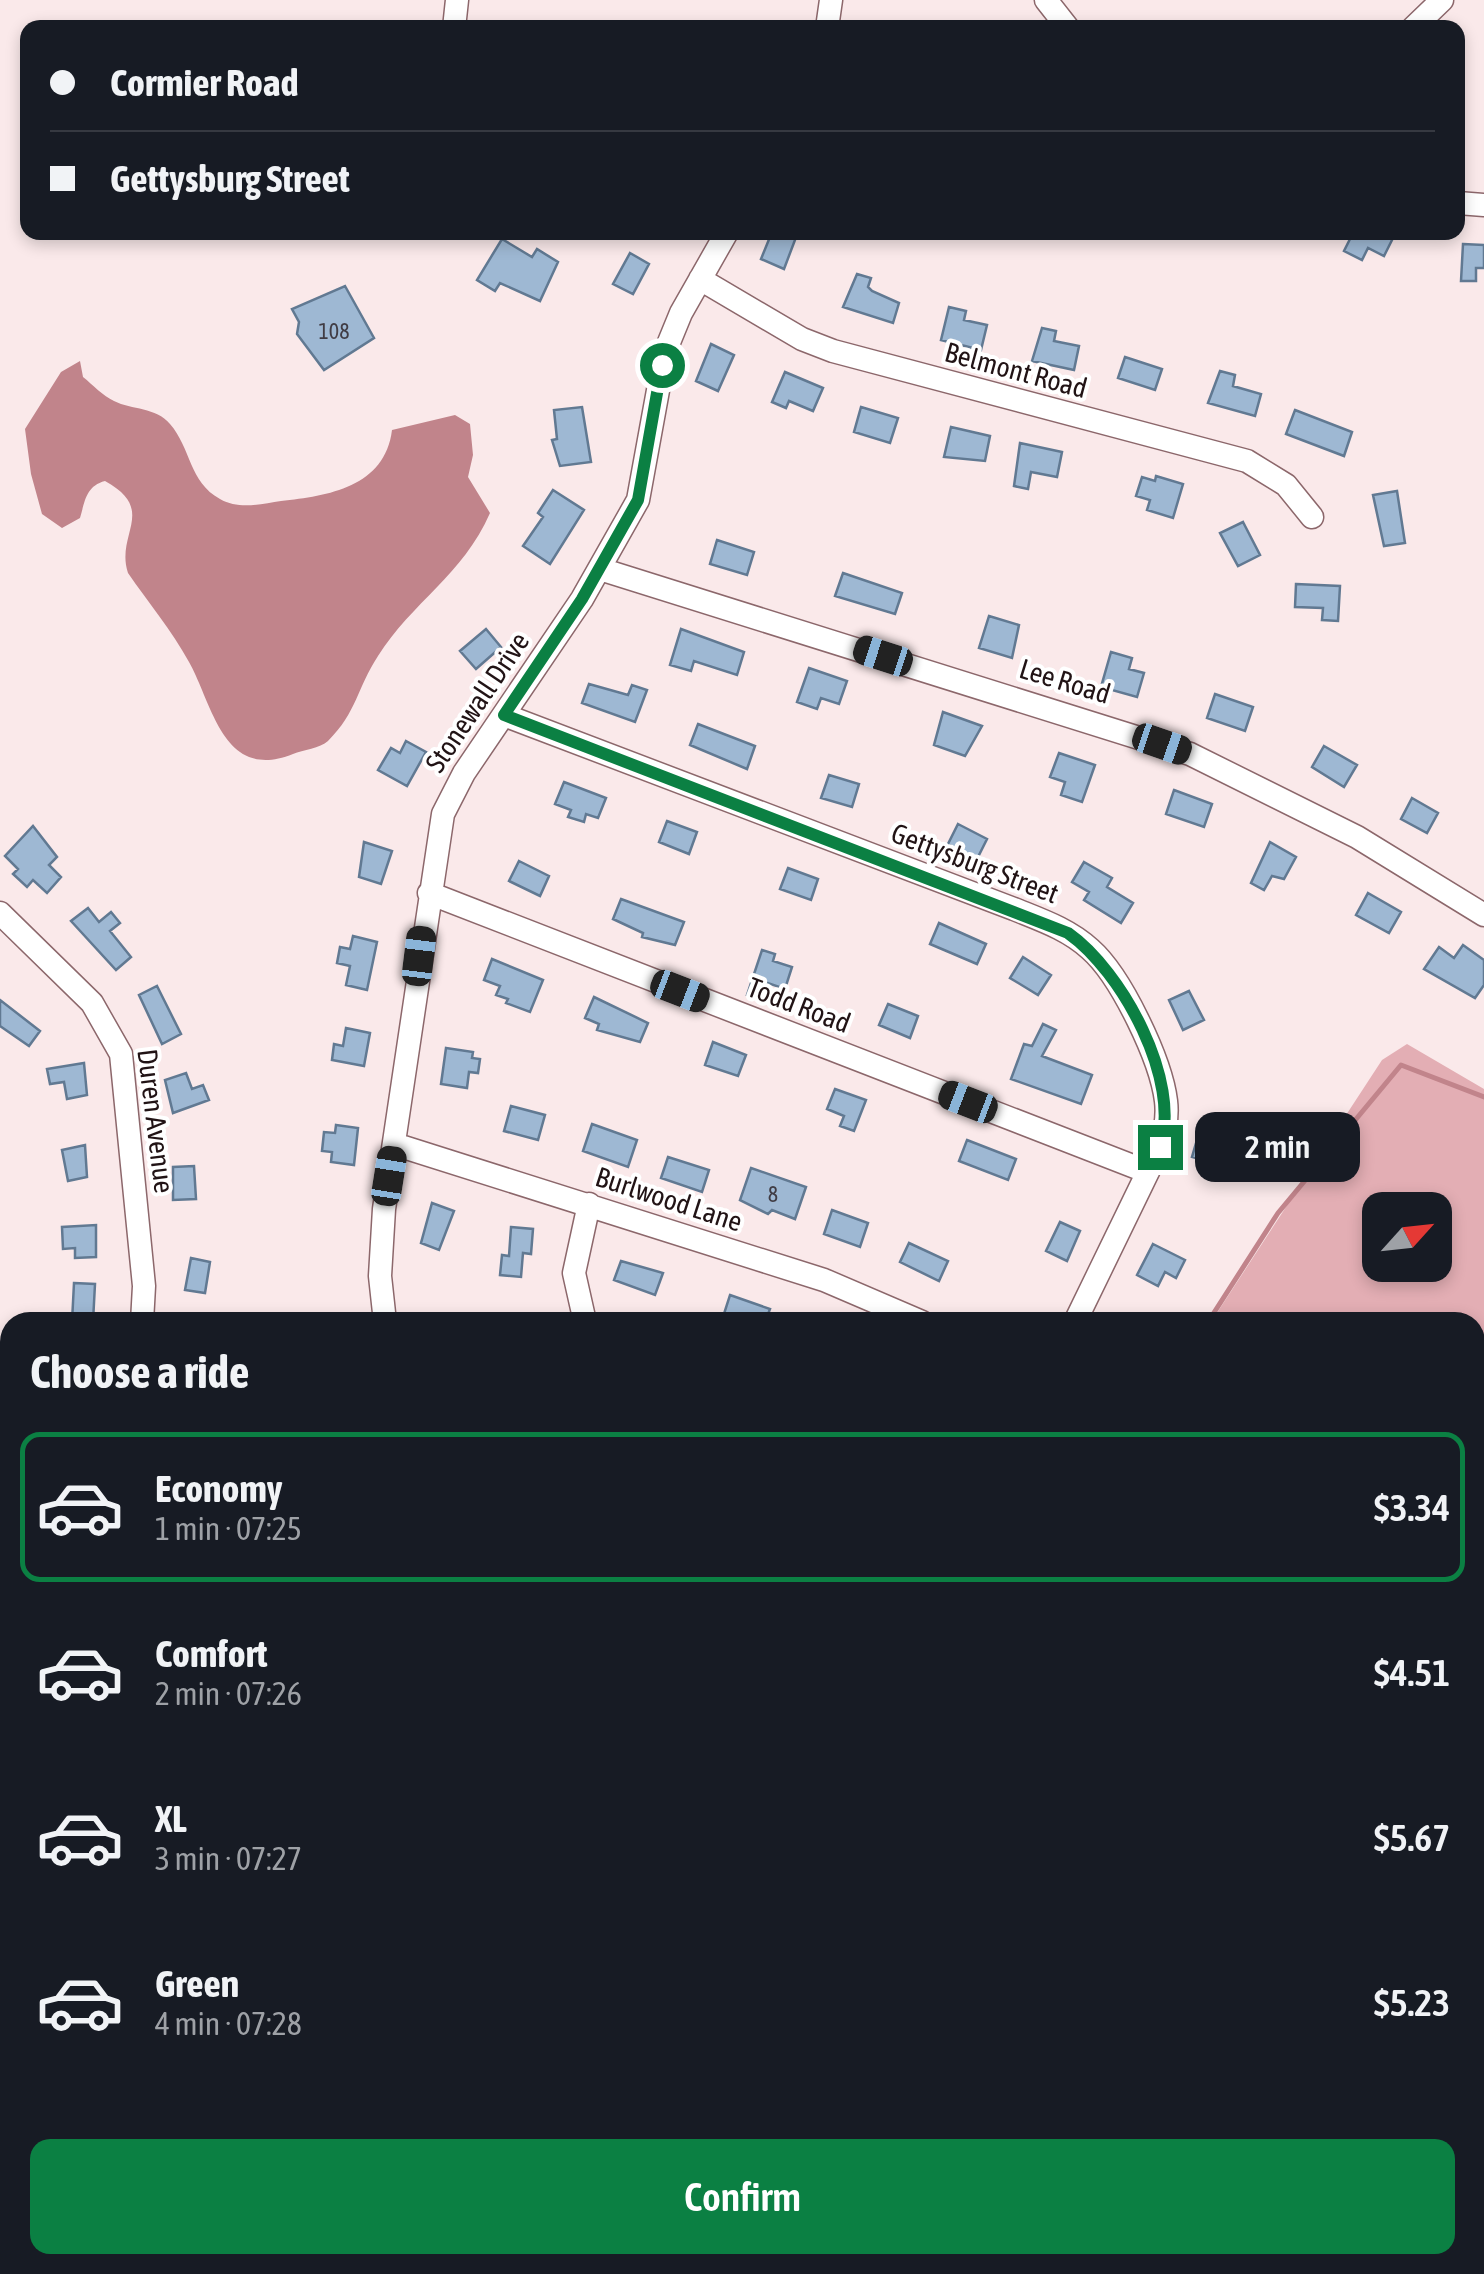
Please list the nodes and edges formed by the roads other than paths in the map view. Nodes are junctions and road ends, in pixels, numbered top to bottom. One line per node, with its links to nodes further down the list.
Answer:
1 (1046, 0): 3 (street)
2 (1442, 0): 4 (street)
3 (1062, 20)
4 (1421, 20)
5 (723, 240): 6 (street, Stonewall Drive)
6 (700, 279): 7 (street, Belmont Road); 8 (street, Stonewall Drive)
7 (1312, 517)
8 (600, 570): 9 (street, Stonewall Drive); 12 (street, Lee Road)
9 (504, 715): 10 (street, Stonewall Drive); 14 (street, Gettysburg Street)
10 (429, 893): 13 (street, Stonewall Drive); 14 (street, Todd Road)
11 (0, 913): 16 (street, Duren Avenue)
12 (1484, 915)
13 (394, 1144): 15 (street, Burlwood Lane); 17 (street, Stonewall Drive)
14 (1148, 1172): 20 (street, Gettysburg Street)
15 (589, 1204): 18 (street); 19 (street, Burlwood Lane)
16 (143, 1312)
17 (384, 1312)
18 (583, 1312)
19 (899, 1312)
20 (1081, 1312)

